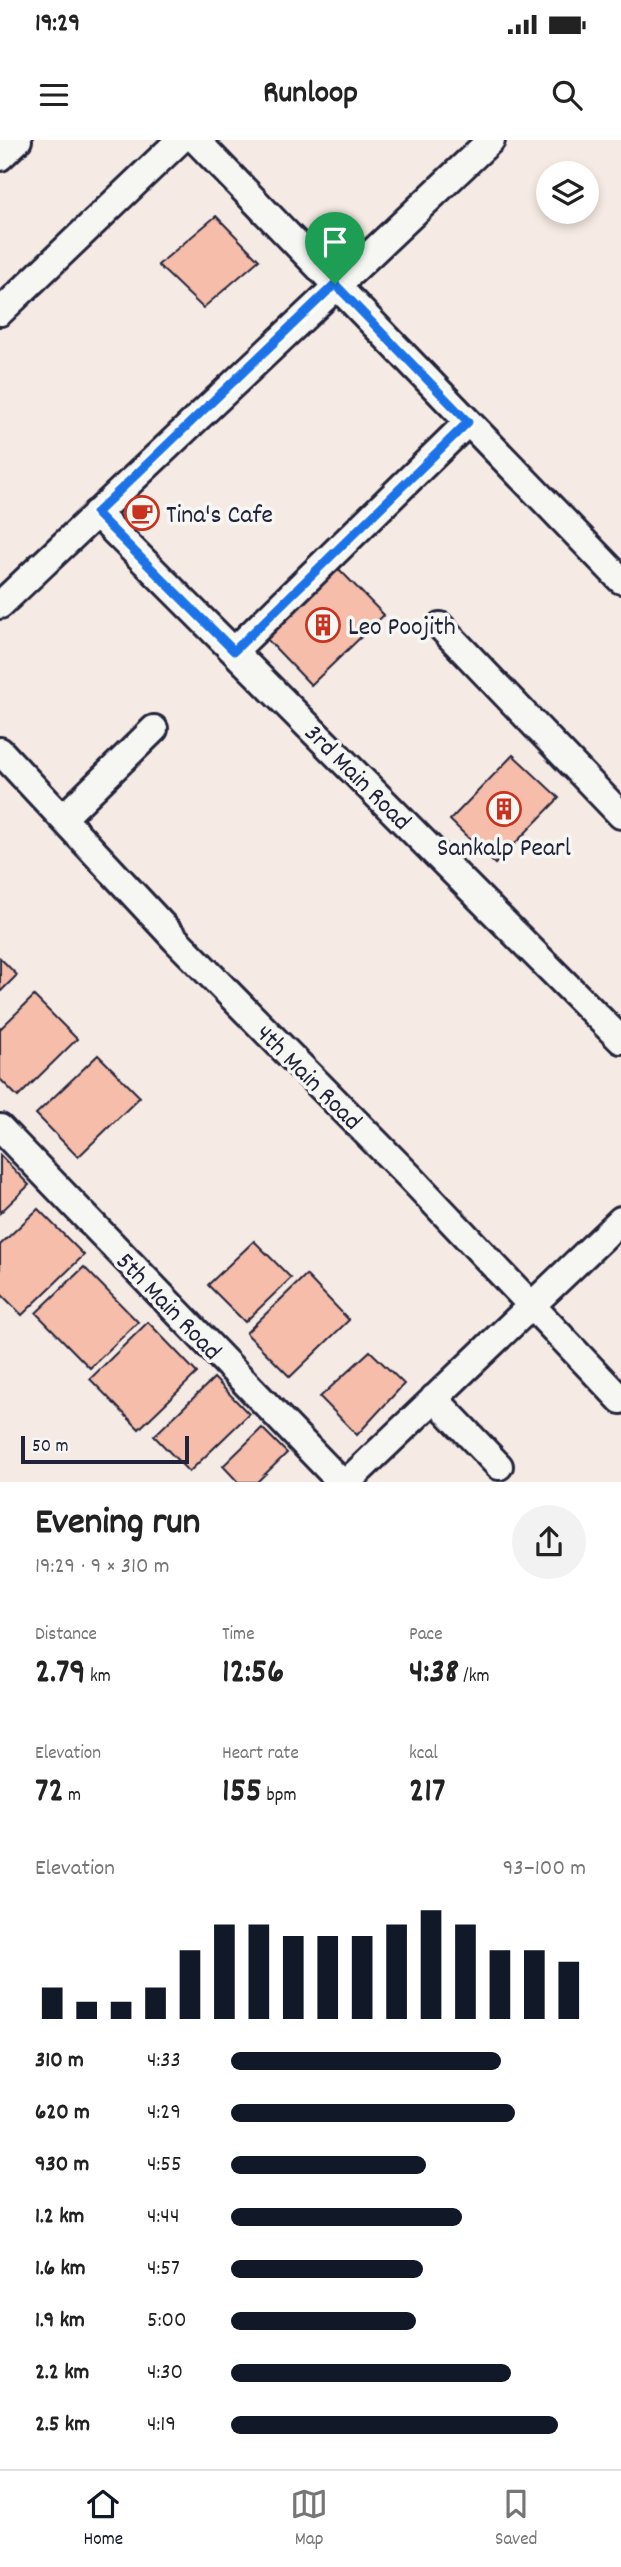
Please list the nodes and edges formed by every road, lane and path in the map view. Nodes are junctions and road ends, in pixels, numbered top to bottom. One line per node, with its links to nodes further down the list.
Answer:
1 (18, 140): 5 (street)
2 (180, 140): 7 (street)
3 (196, 140): 6 (street)
4 (491, 140): 6 (street)
5 (0, 157)
6 (335, 284): 8 (street); 9 (street)
7 (0, 312)
8 (468, 422): 10 (street); 13 (street)
9 (96, 513): 11 (street); 13 (street, 3rd Main Road)
10 (621, 580)
11 (0, 605)
12 (440, 626): 16 (street)
13 (234, 651): 18 (street, 3rd Main Road)
14 (154, 729): 17 (street)
15 (0, 751): 17 (street, 4th Main Road)
16 (621, 815)
17 (63, 818): 21 (street, 4th Main Road)
18 (621, 1040)
19 (0, 1128): 25 (street, 5th Main Road)
20 (621, 1220): 21 (street)
21 (532, 1305): 22 (street); 23 (street, 4th Main Road)
22 (434, 1398): 24 (street); 26 (street)
23 (621, 1400)
24 (499, 1466)
25 (341, 1482)
26 (346, 1482)

